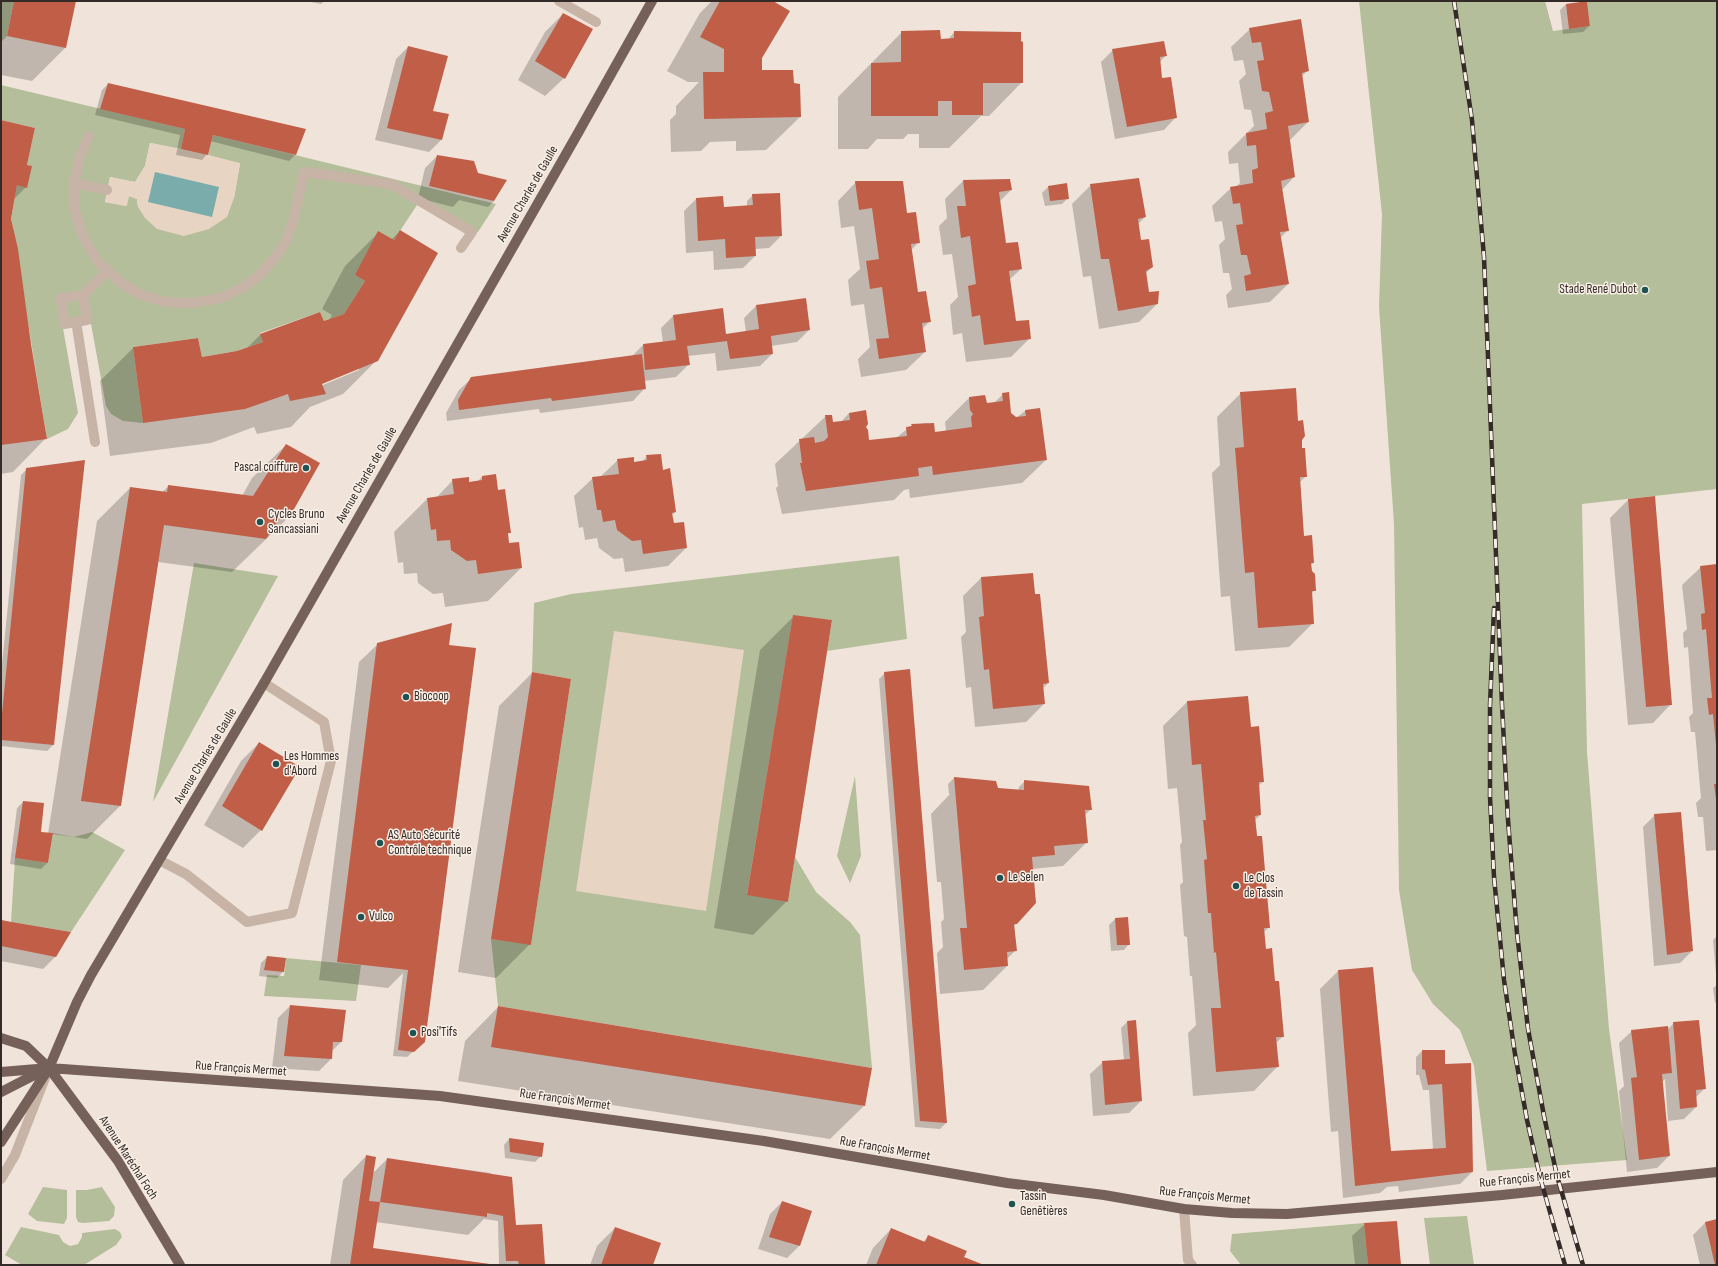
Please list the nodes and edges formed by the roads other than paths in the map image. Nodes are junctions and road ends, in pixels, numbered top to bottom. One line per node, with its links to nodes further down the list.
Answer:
1 (559, 1): 3 (street)
2 (652, 1): 12 (main road, Avenue Charles de Gaulle)
3 (596, 22)
4 (89, 136): 5 (street)
5 (74, 183): 6 (street); 8 (street)
6 (107, 190)
7 (461, 248): 8 (street)
8 (108, 270): 9 (street)
9 (83, 295): 10 (street); 10 (street)
10 (76, 321): 11 (street)
11 (95, 442)
12 (264, 683): 13 (main road, Avenue Charles de Gaulle); 13 (street)
13 (159, 860): 15 (main road, Avenue Charles de Gaulle)
14 (1, 1038): 15 (main road, Avenue Maréchal Foch)
15 (49, 1068): 16 (main road, Rue François Mermet); 17 (main road); 18 (main road, Avenue Charles de Gaulle); 20 (street); 21 (main road, Rue François Mermet); 22 (main road, Avenue Maréchal Foch)
16 (1, 1072)
17 (1, 1092)
18 (1, 1142)
19 (1717, 1172): 21 (main road, Rue François Mermet)
20 (1, 1179)
21 (1184, 1209): 23 (street)
22 (180, 1265)
23 (1192, 1265)

